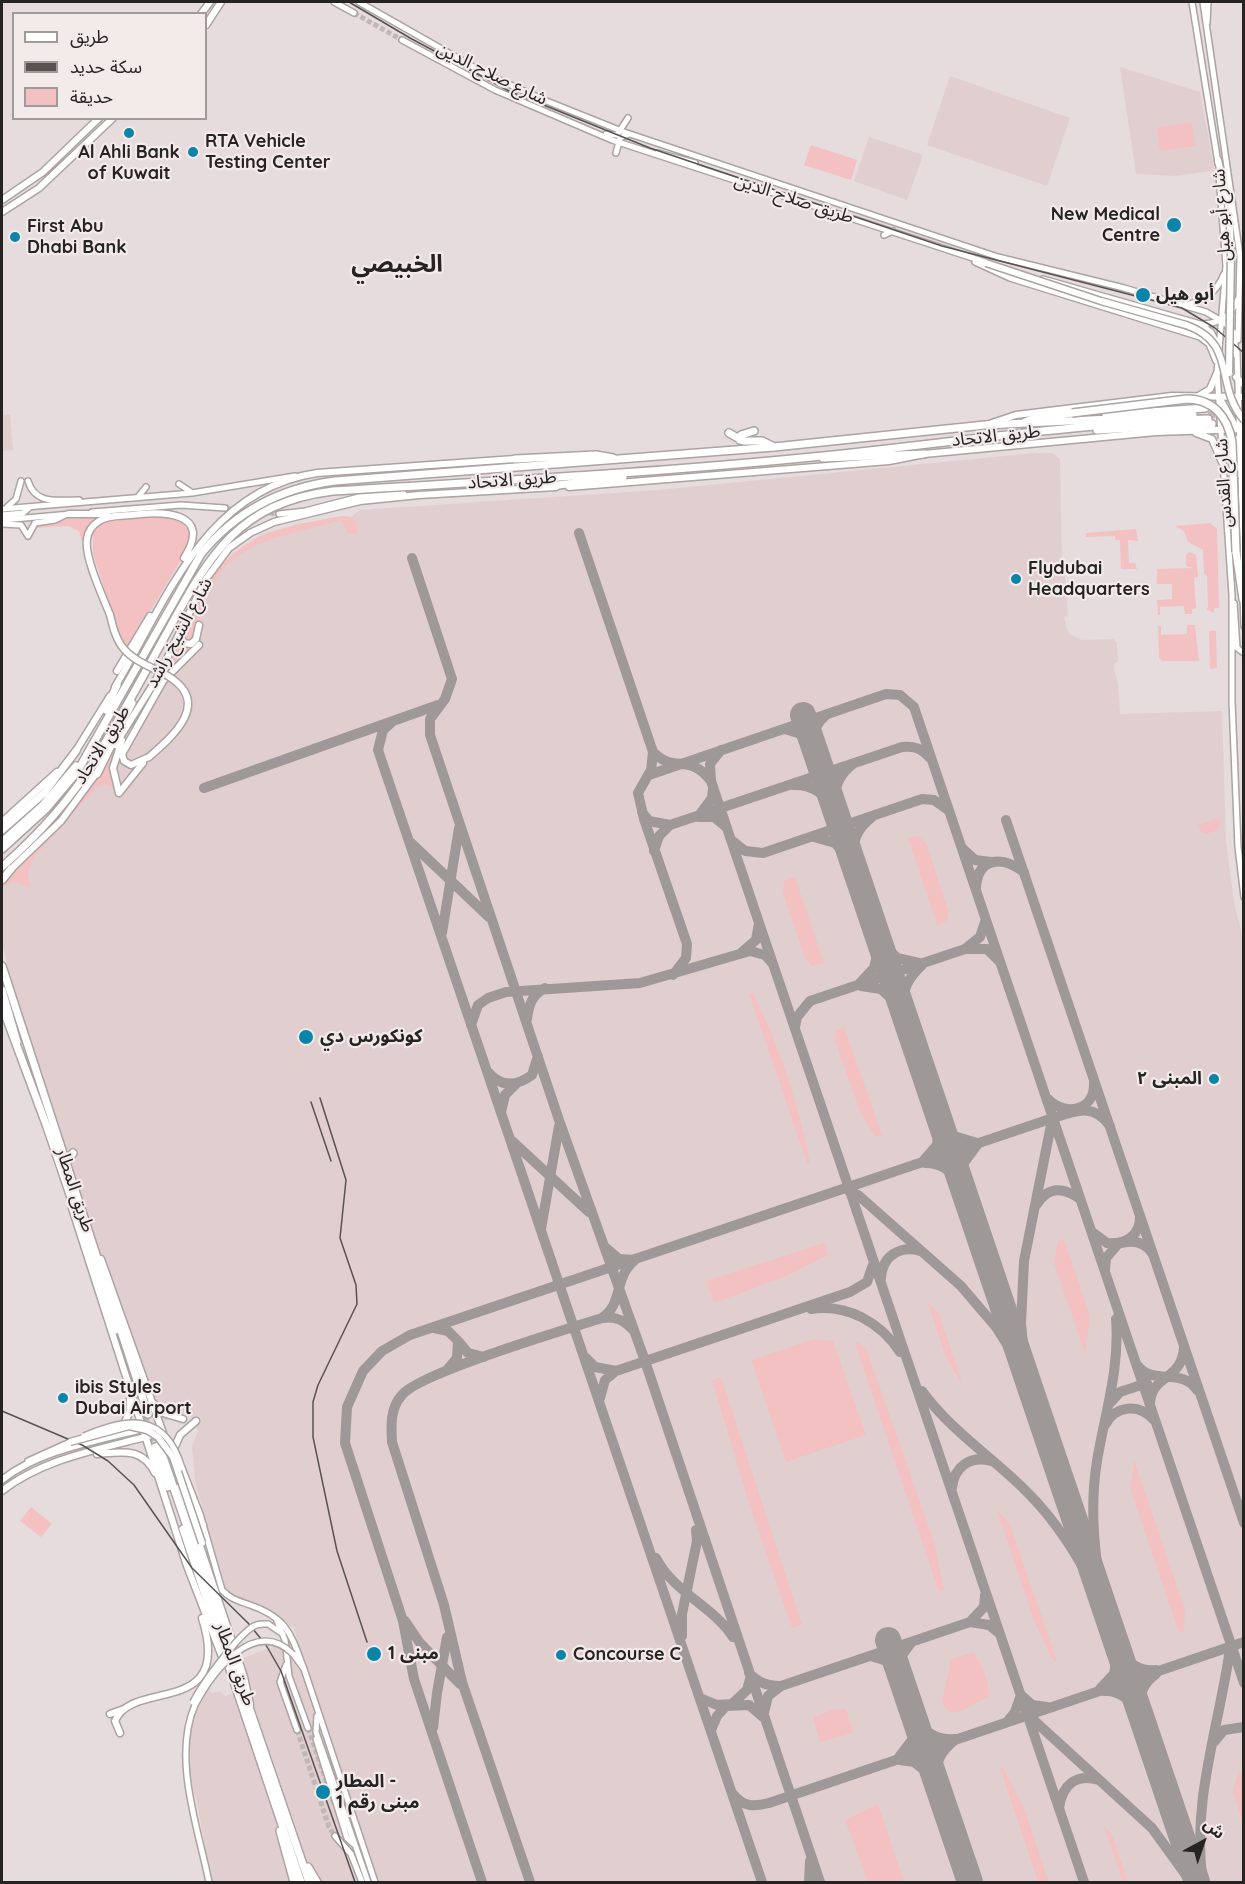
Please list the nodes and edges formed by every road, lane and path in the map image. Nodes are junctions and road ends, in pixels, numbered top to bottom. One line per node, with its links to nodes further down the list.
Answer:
1 (221, 2): 8 (main road)
2 (334, 2): 7 (main road)
3 (359, 2): 15 (main road, شارع صلاح الدين)
4 (1192, 2): 22 (main road, شارع أبو هيل)
5 (1203, 2): 9 (main road, شارع أبو هيل)
6 (1208, 2): 9 (main road)
7 (354, 13)
8 (207, 23)
9 (1207, 24): 35 (main road, شارع أبو هيل)
10 (402, 40): 14 (main road, طريق صلاح الدين)
11 (628, 118): 15 (main road)
12 (97, 120): 24 (main road)
13 (111, 120): 26 (main road)
14 (564, 120): 15 (main road); 19 (main road, طريق صلاح الدين)
15 (621, 130): 16 (main road, شارع صلاح الدين)
16 (630, 134): 18 (main road, طريق صلاح الدين); 19 (main road)
17 (656, 136): 18 (main road)
18 (649, 140): 23 (main road, طريق صلاح الدين)
19 (618, 142): 20 (main road); 21 (main road, طريق صلاح الدين)
20 (615, 153)
21 (653, 154): 23 (main road); 25 (main road, طريق صلاح الدين)
22 (1218, 160): 34 (main road, شارع أبو هيل); 45 (main road, bridge)
23 (723, 165): 31 (main road, طريق صلاح الدين)
24 (2, 200)
25 (820, 207): 27 (main road); 29 (main road, طريق صلاح الدين)
26 (2, 212)
27 (824, 215)
28 (932, 228): 31 (main road)
29 (892, 231): 30 (main road); 32 (main road, طريق صلاح الدين)
30 (884, 235)
31 (936, 236): 36 (main road, طريق صلاح الدين)
32 (963, 255): 33 (main road, طريق صلاح الدين); 41 (main road)
33 (986, 263): 38 (main road, طريق صلاح الدين); 45 (main road, bridge)
34 (1226, 266): 36 (main road); 37 (main road, شارع أبو هيل)
35 (1240, 291): 37 (main road); 40 (main road, شارع أبو هيل)
36 (1180, 306): 37 (main road, طريق صلاح الدين)
37 (1221, 320): 38 (main road); 39 (main road, شارع أبو هيل); 40 (main road)
38 (1200, 324): 39 (main road)
39 (1218, 346): 41 (main road, شارع أبو هيل)
40 (1236, 355): 43 (main road, شارع أبو هيل)
41 (1217, 362): 42 (main road, شارع أبو هيل)
42 (1217, 373): 46 (main road); 47 (main road, شارع أبو هيل)
43 (1236, 376): 44 (main road); 48 (main road, شارع أبو هيل)
44 (1244, 385)
45 (1229, 392): 50 (main road, bridge)
46 (1199, 396): 47 (main road); 52 (main road)
47 (1219, 397): 48 (main road); 49 (main road); 53 (main road, شارع أبو هيل)
48 (1240, 397): 49 (main road); 54 (main road, شارع أبو هيل)
49 (1230, 415): 53 (main road); 54 (main road)
50 (1244, 420)
51 (1021, 424): 52 (highway, طريق الاتحاد); 62 (highway, طريق الاتحاد); 86 (highway, bridge)
52 (985, 425): 60 (highway, طريق الاتحاد)
53 (1221, 429): 54 (main road, طريق الاتحاد); 56 (main road, طريق الاتحاد); 59 (main road, شارع القدس)
54 (1242, 429): 67 (main road, شارع القدس)
55 (754, 431): 58 (highway)
56 (1156, 432): 61 (main road, طريق الاتحاد); 65 (main road)
57 (729, 433): 58 (highway)
58 (740, 440): 60 (highway)
59 (1222, 443): 65 (main road, شارع القدس); 67 (main road)
60 (774, 447): 64 (highway, طريق الاتحاد)
61 (924, 454): 62 (highway); 70 (main road, طريق الاتحاد)
62 (814, 457): 66 (highway, طريق الاتحاد)
63 (515, 459): 64 (highway); 68 (main road)
64 (618, 460): 97 (highway, طريق الاتحاد)
65 (1222, 462): 85 (main road, شارع القدس)
66 (642, 471): 70 (highway); 95 (highway, طريق الاتحاد)
67 (1242, 474): 84 (main road, شارع القدس)
68 (304, 475): 72 (main road); 83 (main road)
69 (179, 484): 72 (main road)
70 (552, 486): 73 (main road, طريق الاتحاد)
71 (146, 487): 74 (main road)
72 (192, 493): 74 (main road)
73 (419, 495): 81 (main road, طريق الاتحاد); 90 (main road, شارع الشيخ راشد)
74 (138, 497): 75 (main road)
75 (108, 500): 77 (main road); 78 (main road)
76 (225, 508): 80 (main road)
77 (4, 509): 78 (main road)
78 (25, 511): 80 (main road); 82 (main road)
79 (142, 513): 80 (main road); 83 (main road); 99 (main road, bridge)
80 (68, 514): 82 (main road)
81 (279, 514)
82 (2, 520)
83 (177, 575): 87 (main road)
84 (1244, 577): 86 (main road, شارع القدس)
85 (1232, 595): 92 (main road); 106 (main road, شارع القدس)
86 (1243, 599): 89 (main road, شارع القدس)
87 (162, 601): 93 (main road); 94 (main road)
88 (200, 625): 90 (main road)
89 (1244, 626)
90 (180, 631): 96 (main road, شارع الشيخ راشد)
91 (199, 645): 99 (main road)
92 (1244, 653)
93 (117, 671)
94 (117, 684): 97 (highway); 98 (main road)
95 (135, 691): 101 (highway); 105 (highway, طريق الاتحاد)
96 (143, 700): 99 (main road); 101 (main road, شارع الشيخ راشد)
97 (93, 742): 100 (highway, طريق الاتحاد)
98 (76, 751): 102 (highway)
99 (149, 757)
100 (84, 758): 103 (highway); 104 (highway, طريق الاتحاد)
101 (97, 774): 105 (main road, شارع الشيخ راشد)
102 (2, 826)
103 (2, 842)
104 (2, 849)
105 (4, 874)
106 (1244, 897)
107 (2, 966): 110 (highway, طريق المطار)
108 (2, 993): 111 (highway)
109 (2, 1006): 111 (highway, طريق المطار)
110 (27, 1045): 112 (highway); 114 (highway, طريق المطار)
111 (18, 1047): 115 (highway, طريق المطار)
112 (39, 1051)
113 (73, 1153): 114 (highway)
114 (66, 1163): 116 (highway, طريق المطار)
115 (71, 1202): 116 (highway, طريق المطار); 117 (main road)
116 (80, 1206): 122 (main road)
117 (101, 1305): 118 (main road); 121 (main road)
118 (98, 1314)
119 (140, 1350): 122 (main road)
120 (111, 1352): 121 (main road)
121 (119, 1359): 123 (main road)
122 (137, 1360): 124 (main road)
123 (128, 1387): 128 (main road); 133 (main road)
124 (150, 1400): 125 (main road); 127 (main road)
125 (183, 1419)
126 (196, 1421): 136 (main road)
127 (160, 1425): 128 (main road); 132 (main road)
128 (143, 1429): 129 (main road); 130 (main road)
129 (134, 1431): 133 (main road); 134 (main road)
130 (146, 1437): 132 (main road); 132 (main road); 134 (main road)
131 (70, 1442): 135 (main road); 140 (main road, bridge); 143 (main road, bridge)
132 (158, 1442): 136 (main road); 139 (main road); 148 (highway, طريق المطار); 154 (highway, طريق المطار)
133 (93, 1443): 135 (main road)
134 (91, 1452): 138 (main road); 139 (main road)
135 (20, 1467): 137 (main road)
136 (174, 1467): 140 (main road); 143 (main road)
137 (2, 1480)
138 (2, 1491)
139 (165, 1495): 141 (main road)
140 (203, 1525): 142 (main road)
141 (201, 1602): 149 (main road); 154 (main road)
142 (255, 1607): 144 (main road); 146 (main road)
143 (222, 1615): 148 (main road)
144 (284, 1635): 145 (main road); 147 (main road, bridge)
145 (286, 1664): 152 (main road); 153 (main road)
146 (304, 1669): 147 (main road, bridge); 150 (main road)
147 (194, 1704): 165 (main road)
148 (250, 1707): 162 (highway, طريق المطار)
149 (124, 1709): 151 (main road); 156 (main road)
150 (317, 1713): 155 (main road); 159 (main road)
151 (110, 1714)
152 (308, 1728)
153 (297, 1730)
154 (249, 1731): 157 (highway, طريق المطار)
155 (316, 1732): 158 (main road); 163 (main road)
156 (120, 1733)
157 (277, 1811): 166 (highway); 167 (highway, طريق المطار)
158 (344, 1813): 159 (main road); 163 (main road)
159 (354, 1822): 172 (main road)
160 (343, 1832): 164 (main road)
161 (334, 1836): 164 (main road)
162 (295, 1841): 168 (highway, طريق المطار); 169 (highway)
163 (355, 1845): 171 (main road)
164 (353, 1856): 170 (main road)
165 (209, 1882)
166 (294, 1882)
167 (301, 1882)
168 (309, 1882)
169 (317, 1882)
170 (362, 1882)
171 (368, 1882)
172 (375, 1882)

